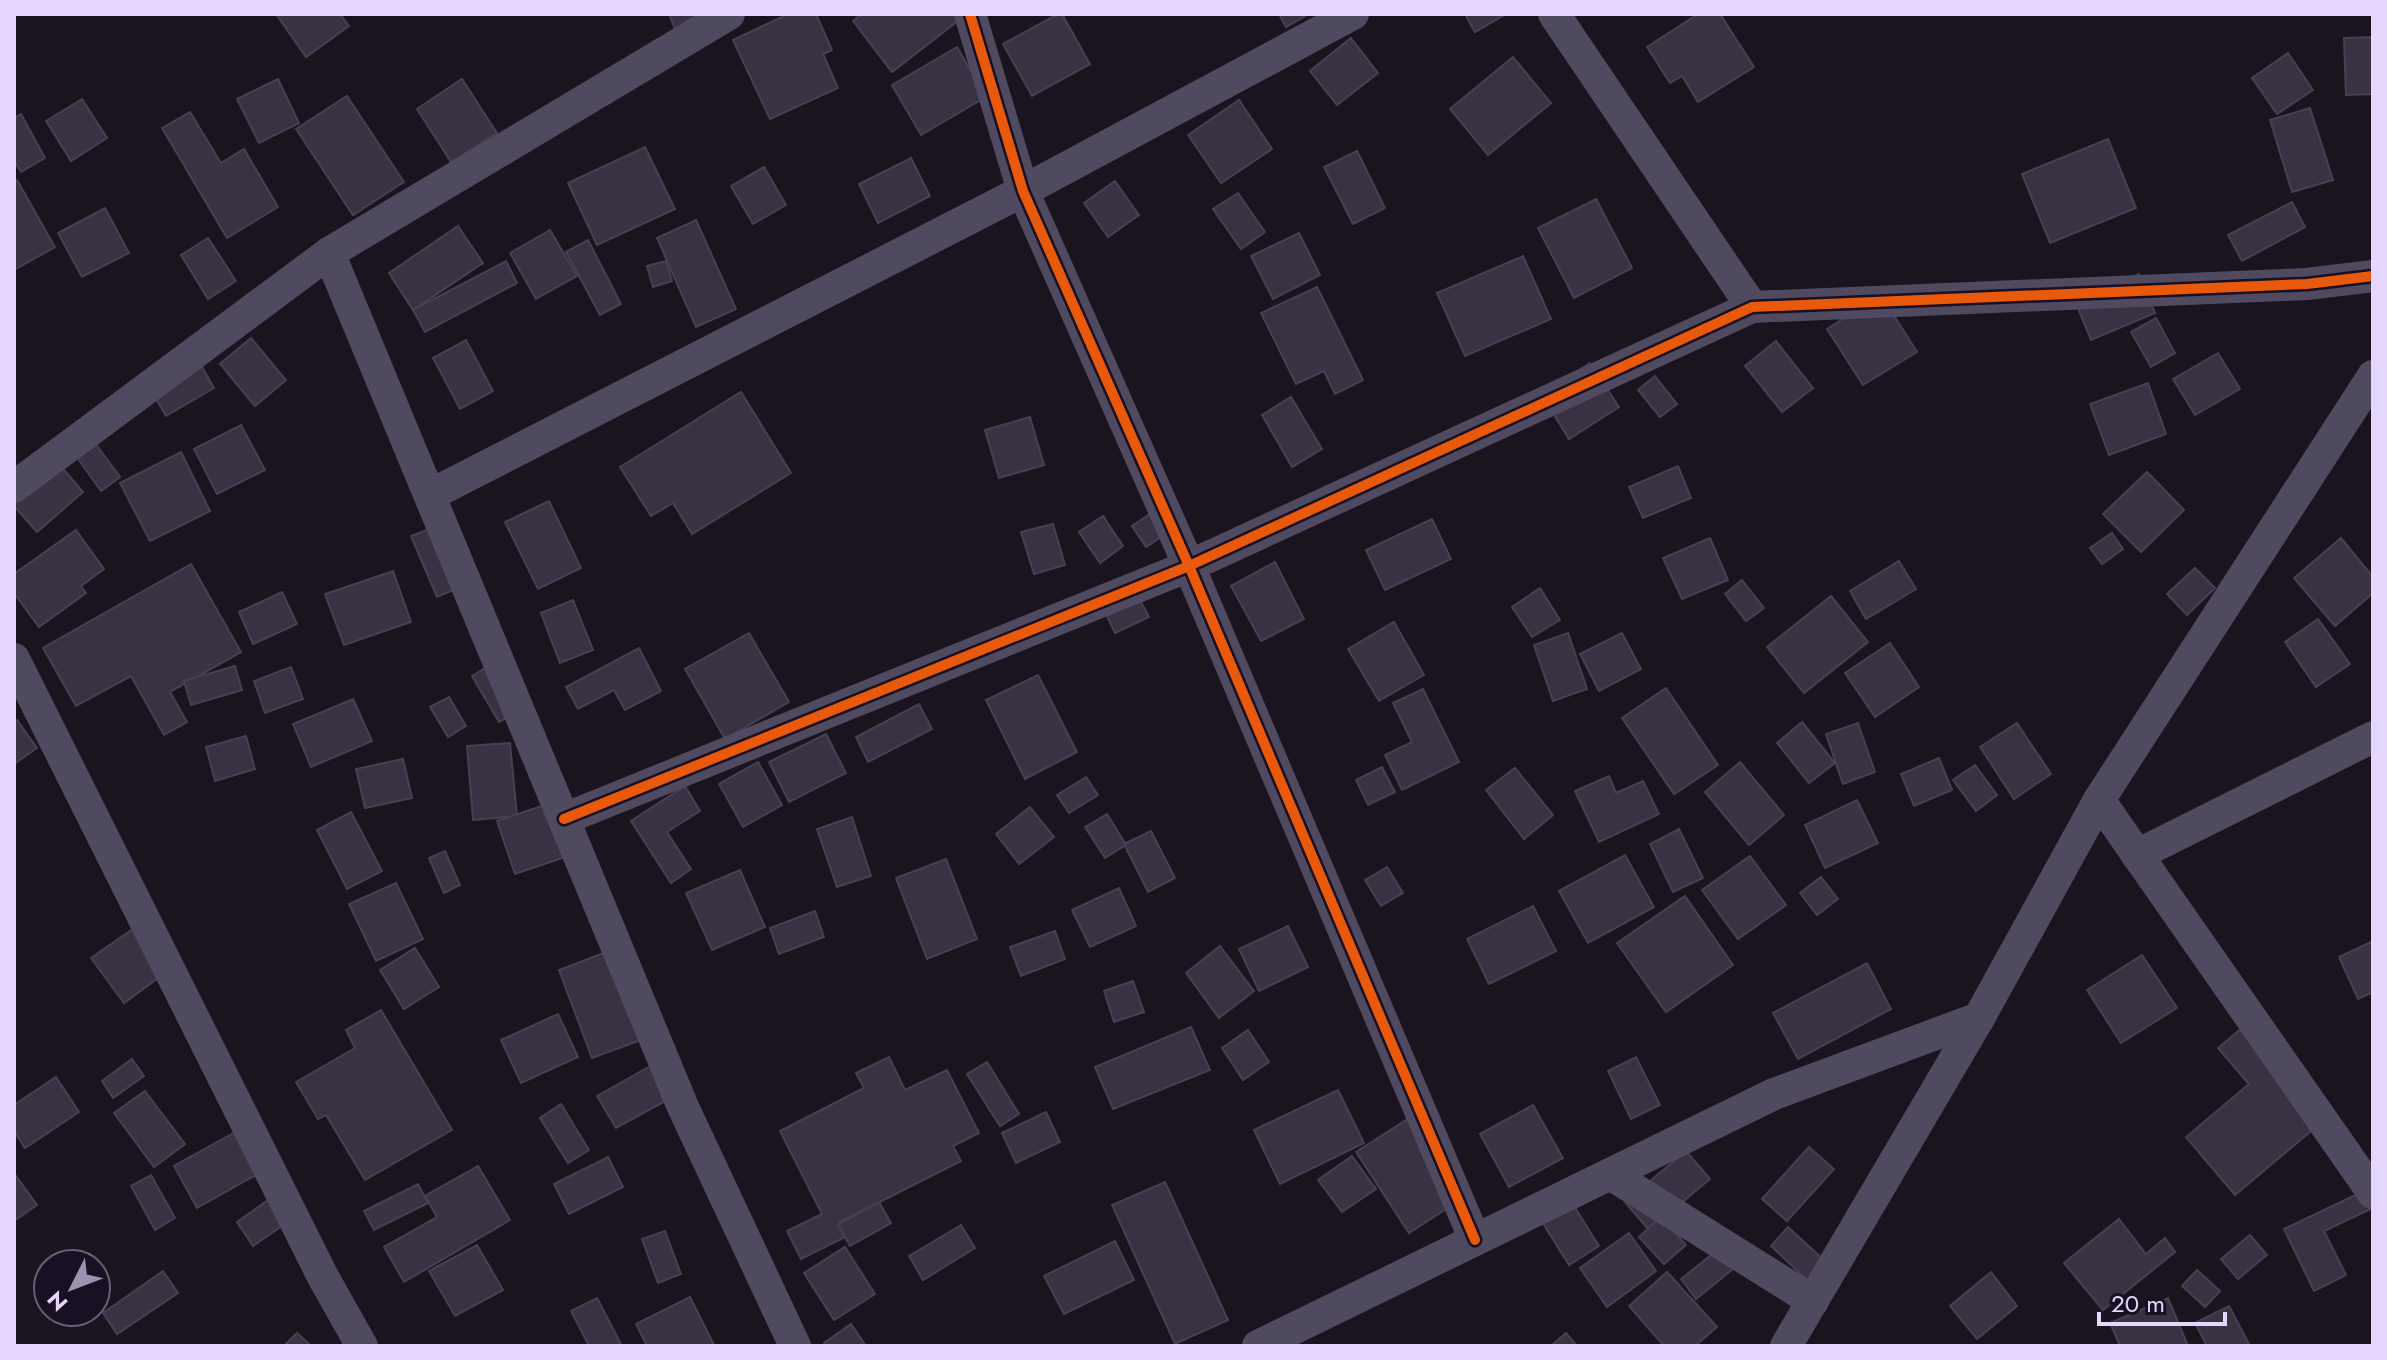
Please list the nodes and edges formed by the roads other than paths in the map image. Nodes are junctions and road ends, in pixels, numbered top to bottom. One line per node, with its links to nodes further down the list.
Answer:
1 (729, 14): 6 (street)
2 (970, 14): 5 (street)
3 (1353, 14): 5 (street)
4 (1554, 14): 8 (street)
5 (1023, 191): 11 (street); 12 (street)
6 (329, 253): 10 (street); 11 (street)
7 (2373, 276): 8 (street)
8 (1752, 307): 12 (street)
9 (2373, 376): 15 (street)
10 (14, 487)
11 (430, 495): 16 (street)
12 (1189, 566): 16 (street); 21 (street)
13 (14, 659): 23 (street)
14 (2373, 737): 17 (street)
15 (2099, 800): 17 (street); 18 (street)
16 (564, 819): 24 (street)
17 (2137, 855): 20 (street)
18 (1979, 1018): 19 (street); 22 (street)
19 (1610, 1174): 21 (street); 22 (street)
20 (2373, 1193)
21 (1475, 1240): 25 (street)
22 (1813, 1301): 26 (street)
23 (362, 1346)
24 (795, 1346)
25 (1258, 1346)
26 (1786, 1346)

